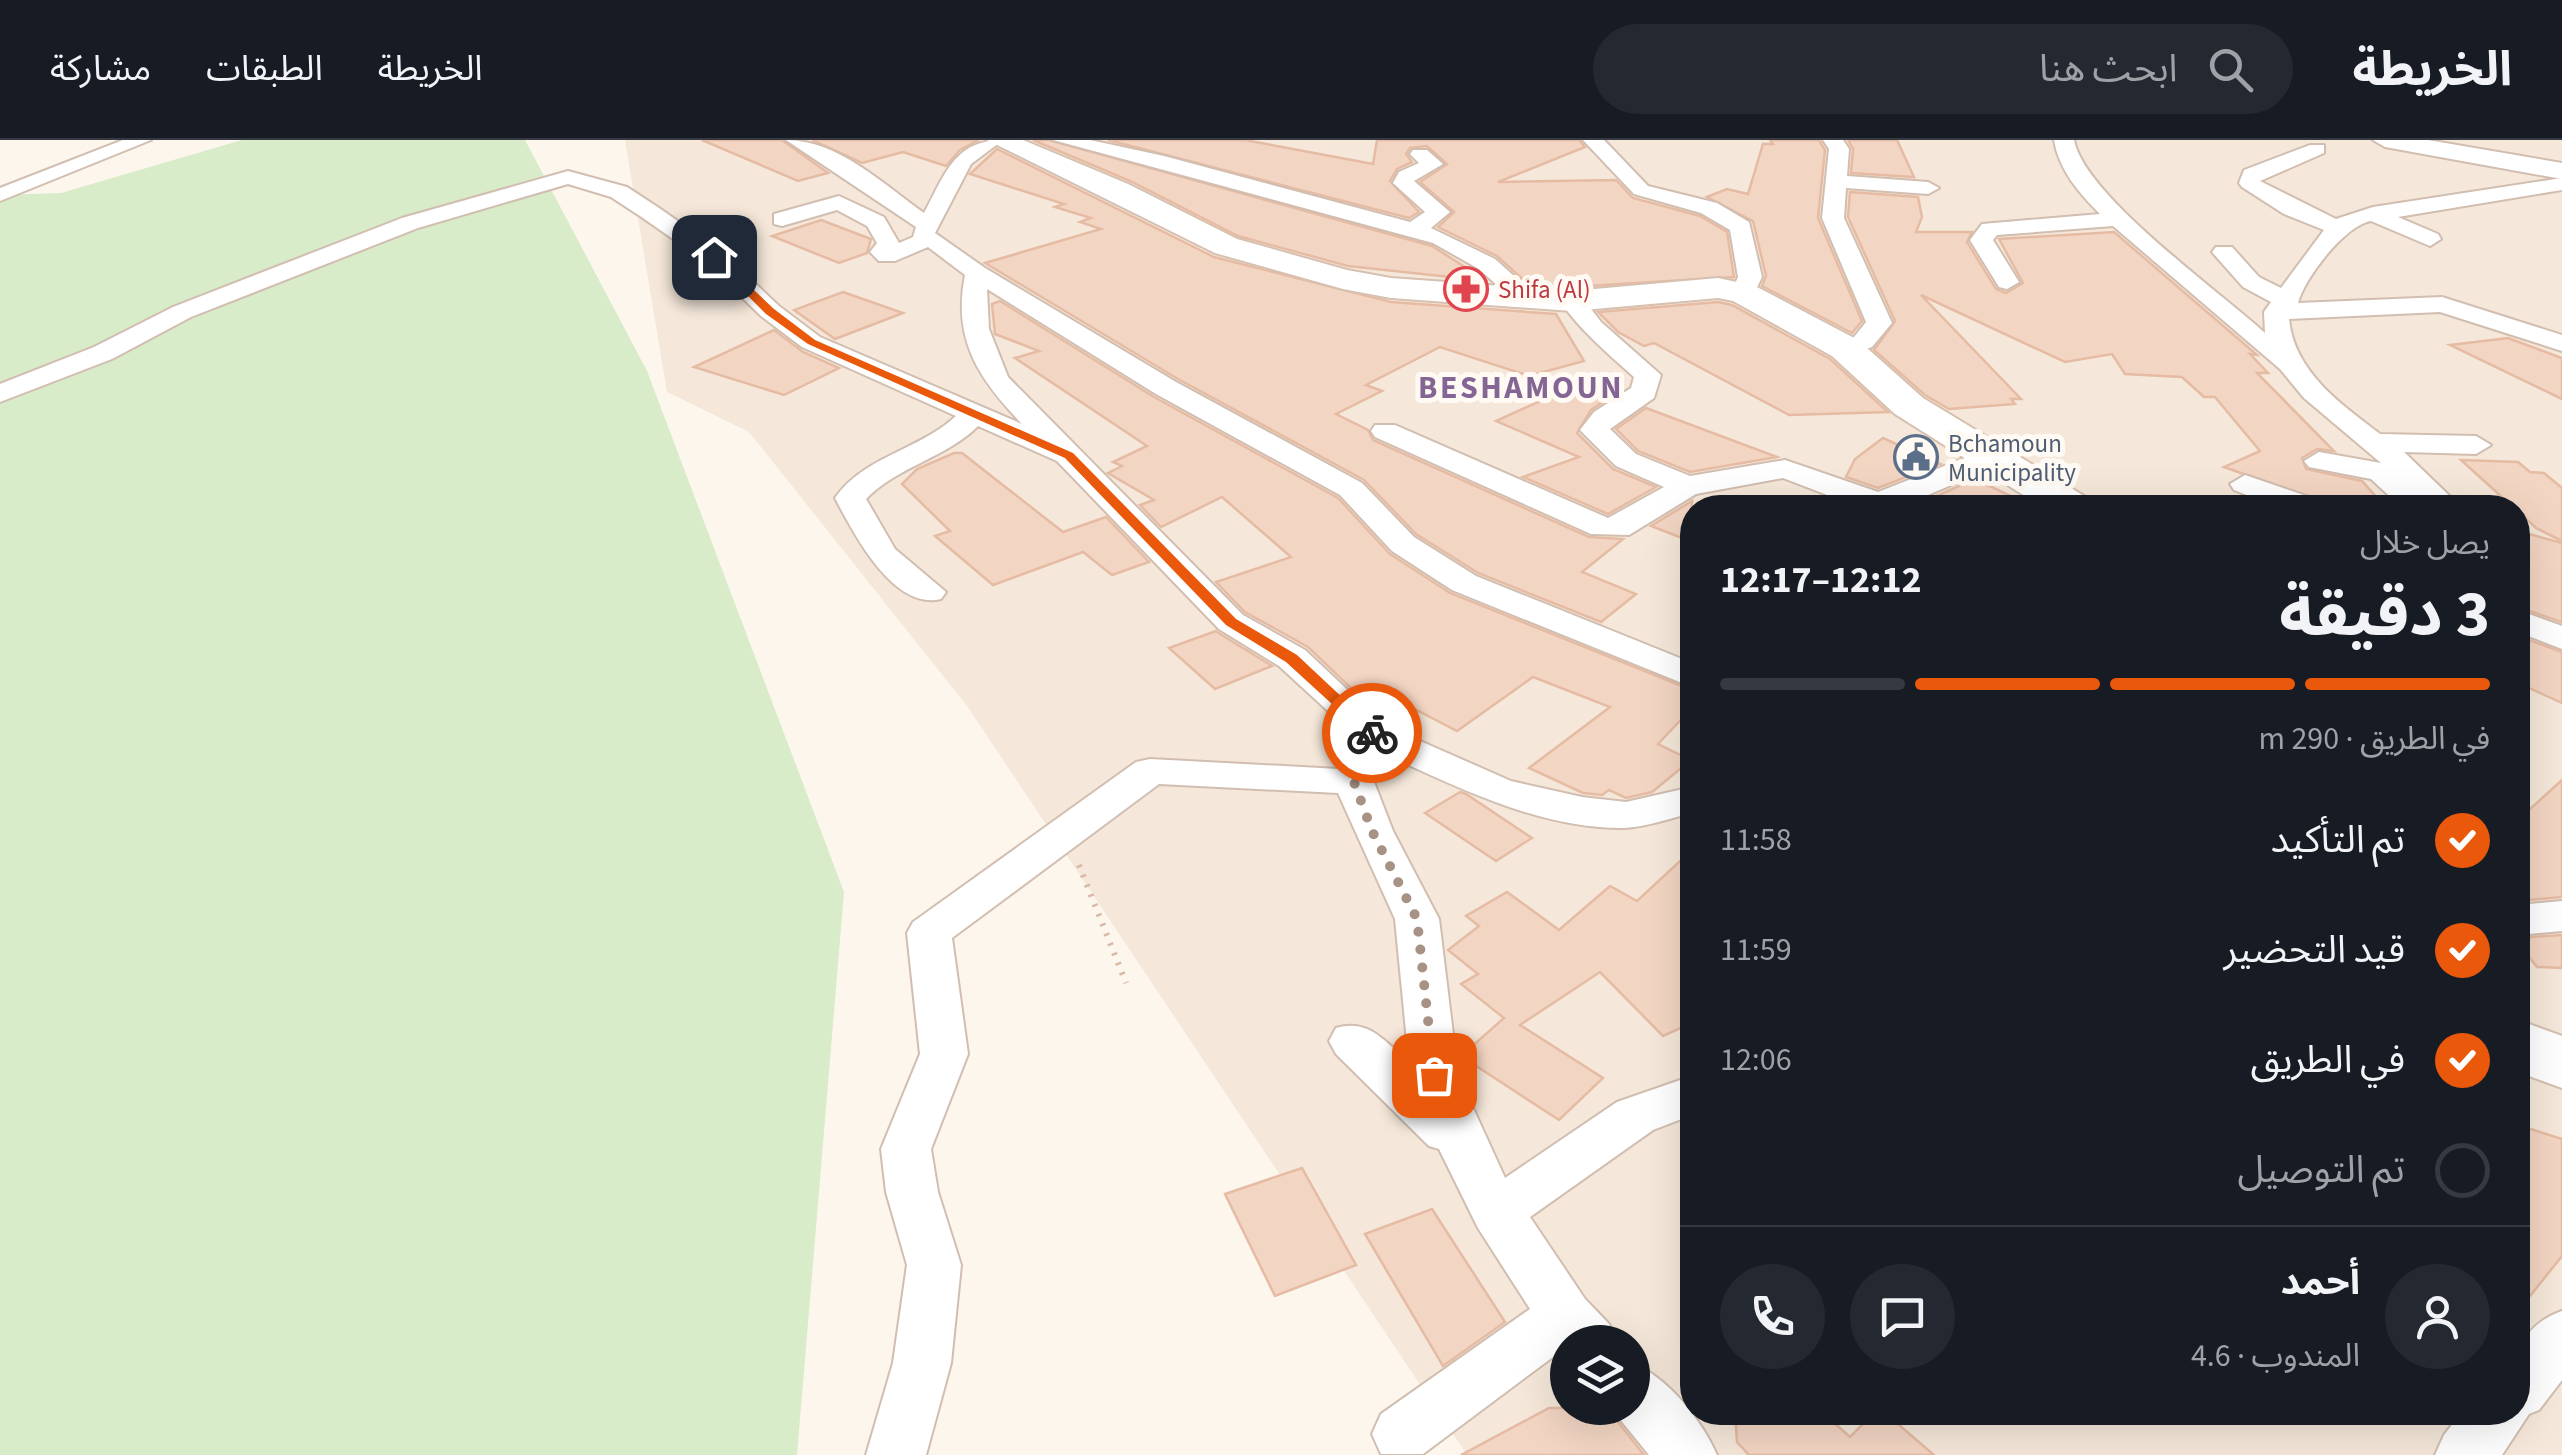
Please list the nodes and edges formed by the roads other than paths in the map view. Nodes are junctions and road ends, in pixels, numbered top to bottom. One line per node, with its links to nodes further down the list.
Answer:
1 (141, 140): 16 (street)
2 (796, 140): 22 (street)
3 (992, 140): 22 (street)
4 (1000, 140): 28 (main road)
5 (1063, 140): 21 (street)
6 (1594, 140): 27 (street)
7 (1833, 140): 13 (street)
8 (2064, 140): 19 (street)
9 (2385, 140): 12 (street)
10 (2317, 149): 20 (street)
11 (1420, 154): 21 (street)
12 (2562, 171)
13 (1834, 181): 15 (street); 32 (street)
14 (2562, 184): 17 (street)
15 (1928, 188)
16 (0, 195)
17 (2373, 214): 20 (street); 23 (street)
18 (782, 219): 22 (street)
19 (2116, 219): 26 (street); 33 (street)
20 (2337, 227): 30 (street)
21 (1415, 230): 28 (street)
22 (928, 232): 25 (street)
23 (2430, 238)
24 (2224, 252): 30 (street)
25 (977, 274): 39 (street); 53 (street)
26 (2007, 282)
27 (1743, 292): 29 (main road); 32 (main road)
28 (1526, 298): 29 (main road)
29 (1572, 301): 43 (street)
30 (2282, 306): 31 (street); 33 (street)
31 (2562, 342)
32 (1844, 348): 40 (main road)
33 (2285, 362): 37 (street)
34 (0, 394): 35 (street)
35 (972, 416): 39 (street); 50 (street)
36 (1385, 431): 43 (street)
37 (2379, 443): 38 (street); 49 (street)
38 (2476, 445)
39 (1069, 455): 54 (street)
40 (1990, 458): 45 (street); 46 (main road)
41 (2320, 461): 48 (street)
42 (2245, 484): 47 (street)
43 (1686, 486): 44 (street)
44 (1856, 495)
45 (1903, 495)
46 (2052, 495)
47 (2275, 495)
48 (2406, 495)
49 (2433, 495)
50 (930, 592)
51 (2530, 625): 52 (street)
52 (2562, 638)
53 (1680, 671)
54 (1374, 734): 55 (street); 56 (street)
55 (1354, 782): 63 (street); 72 (street)
56 (1680, 803)
57 (2562, 916): 58 (street)
58 (2530, 919)
59 (1353, 1042): 63 (street)
60 (2530, 1050): 61 (main road)
61 (2562, 1063)
62 (1680, 1099): 64 (street)
63 (1466, 1154): 64 (street)
64 (1497, 1212): 65 (street)
65 (1574, 1325)
66 (2562, 1336): 68 (street)
67 (1550, 1346): 71 (street)
68 (2530, 1375)
69 (1650, 1411): 73 (street)
70 (2489, 1425): 74 (street)
71 (1402, 1434)
72 (896, 1455)
73 (1687, 1455)
74 (2465, 1455)

